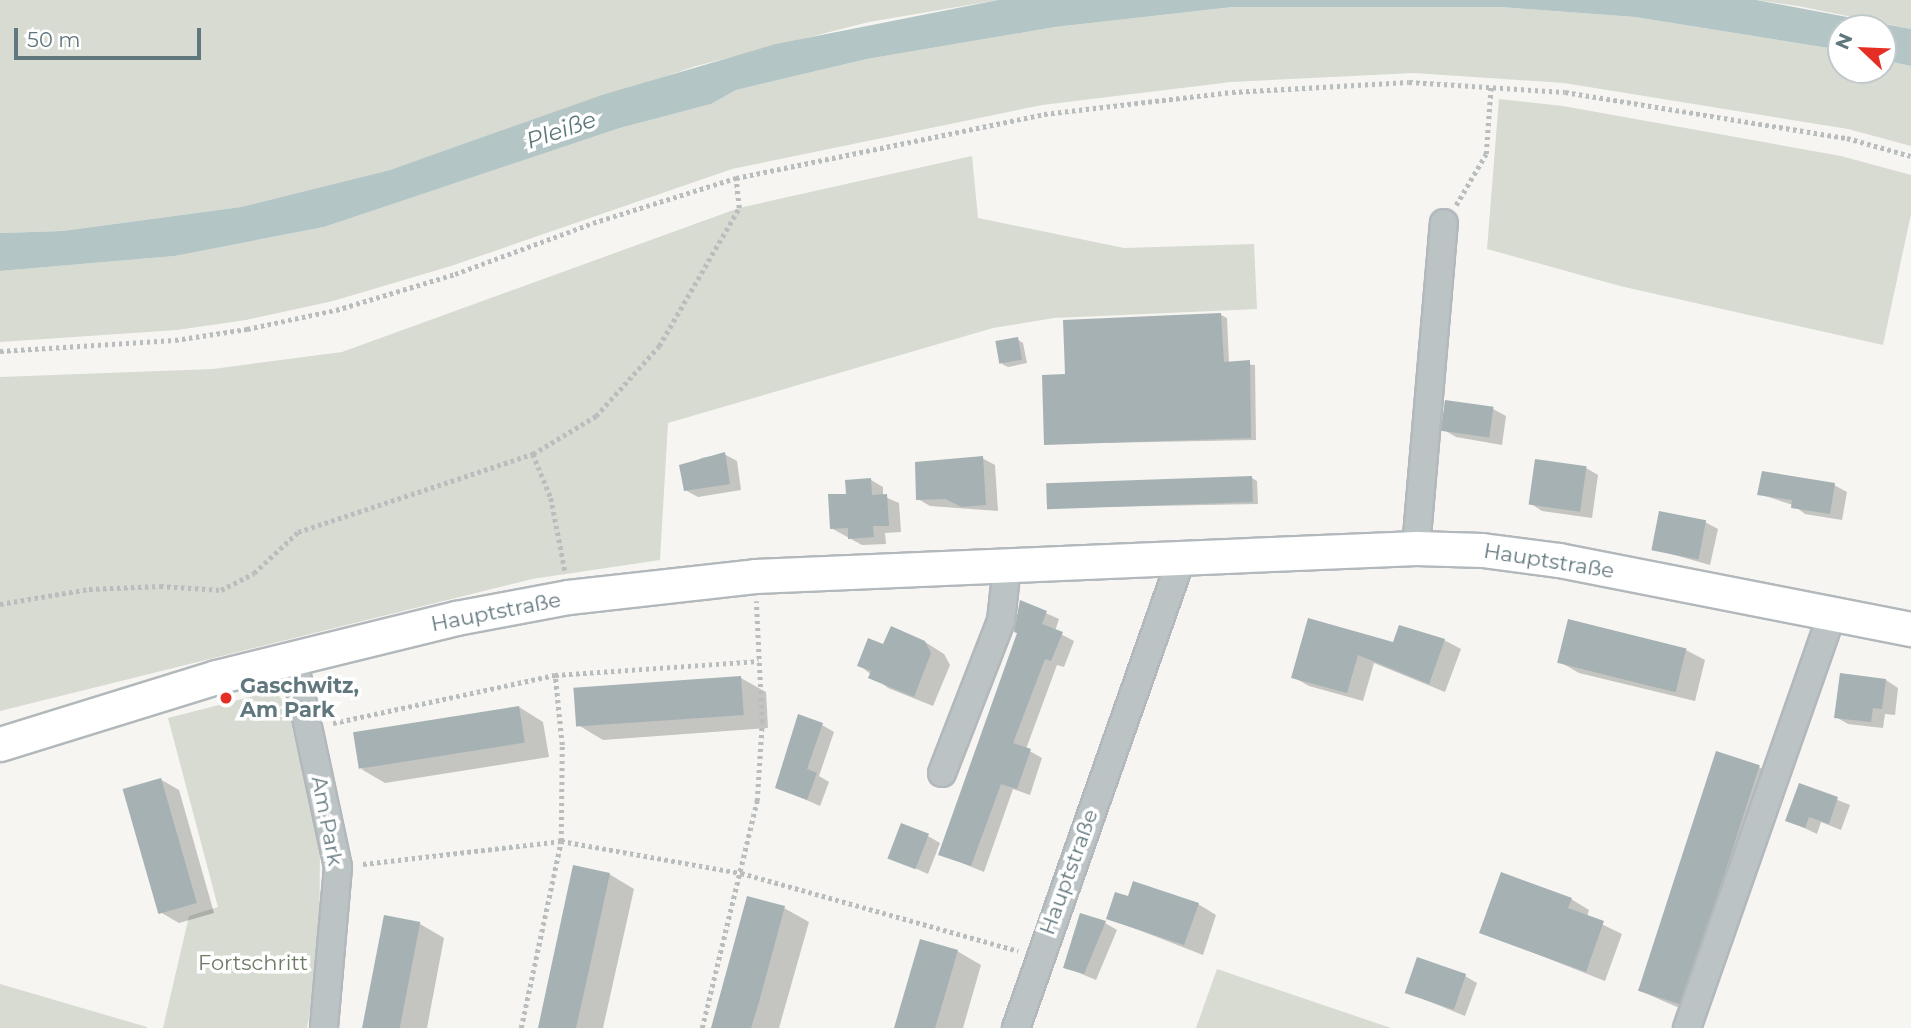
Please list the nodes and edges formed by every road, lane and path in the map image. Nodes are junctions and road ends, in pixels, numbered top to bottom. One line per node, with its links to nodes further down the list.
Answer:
1 (1491, 85): 2 (path); 3 (path); 4 (path)
2 (1911, 156)
3 (736, 178): 5 (path); 6 (path)
4 (1444, 223): 7 (street)
5 (0, 351)
6 (533, 454): 11 (path); 12 (path)
7 (1416, 548): 8 (main road, Hauptstraße); 13 (main road, Hauptstraße)
8 (1181, 559): 9 (main road, Hauptstraße); 24 (street, Hauptstraße)
9 (1007, 566): 10 (main road, Hauptstraße); 20 (street)
10 (755, 576): 11 (main road, Hauptstraße); 16 (path)
11 (568, 597): 15 (main road, Hauptstraße)
12 (0, 604)
13 (1832, 615): 14 (main road, Hauptstraße); 29 (street)
14 (1911, 629)
15 (293, 657): 18 (street, Am Park); 19 (main road, Hauptstraße)
16 (759, 661): 17 (path); 23 (path)
17 (555, 675): 18 (path); 21 (path)
18 (308, 728): 22 (street, Am Park)
19 (0, 744)
20 (942, 772)
21 (561, 841): 22 (path); 23 (path); 26 (path)
22 (338, 867): 25 (street, Am Park)
23 (741, 873): 24 (path); 27 (path)
24 (1038, 957): 28 (street, Hauptstraße)
25 (324, 1028)
26 (521, 1028)
27 (702, 1028)
28 (1016, 1028)
29 (1687, 1028)

